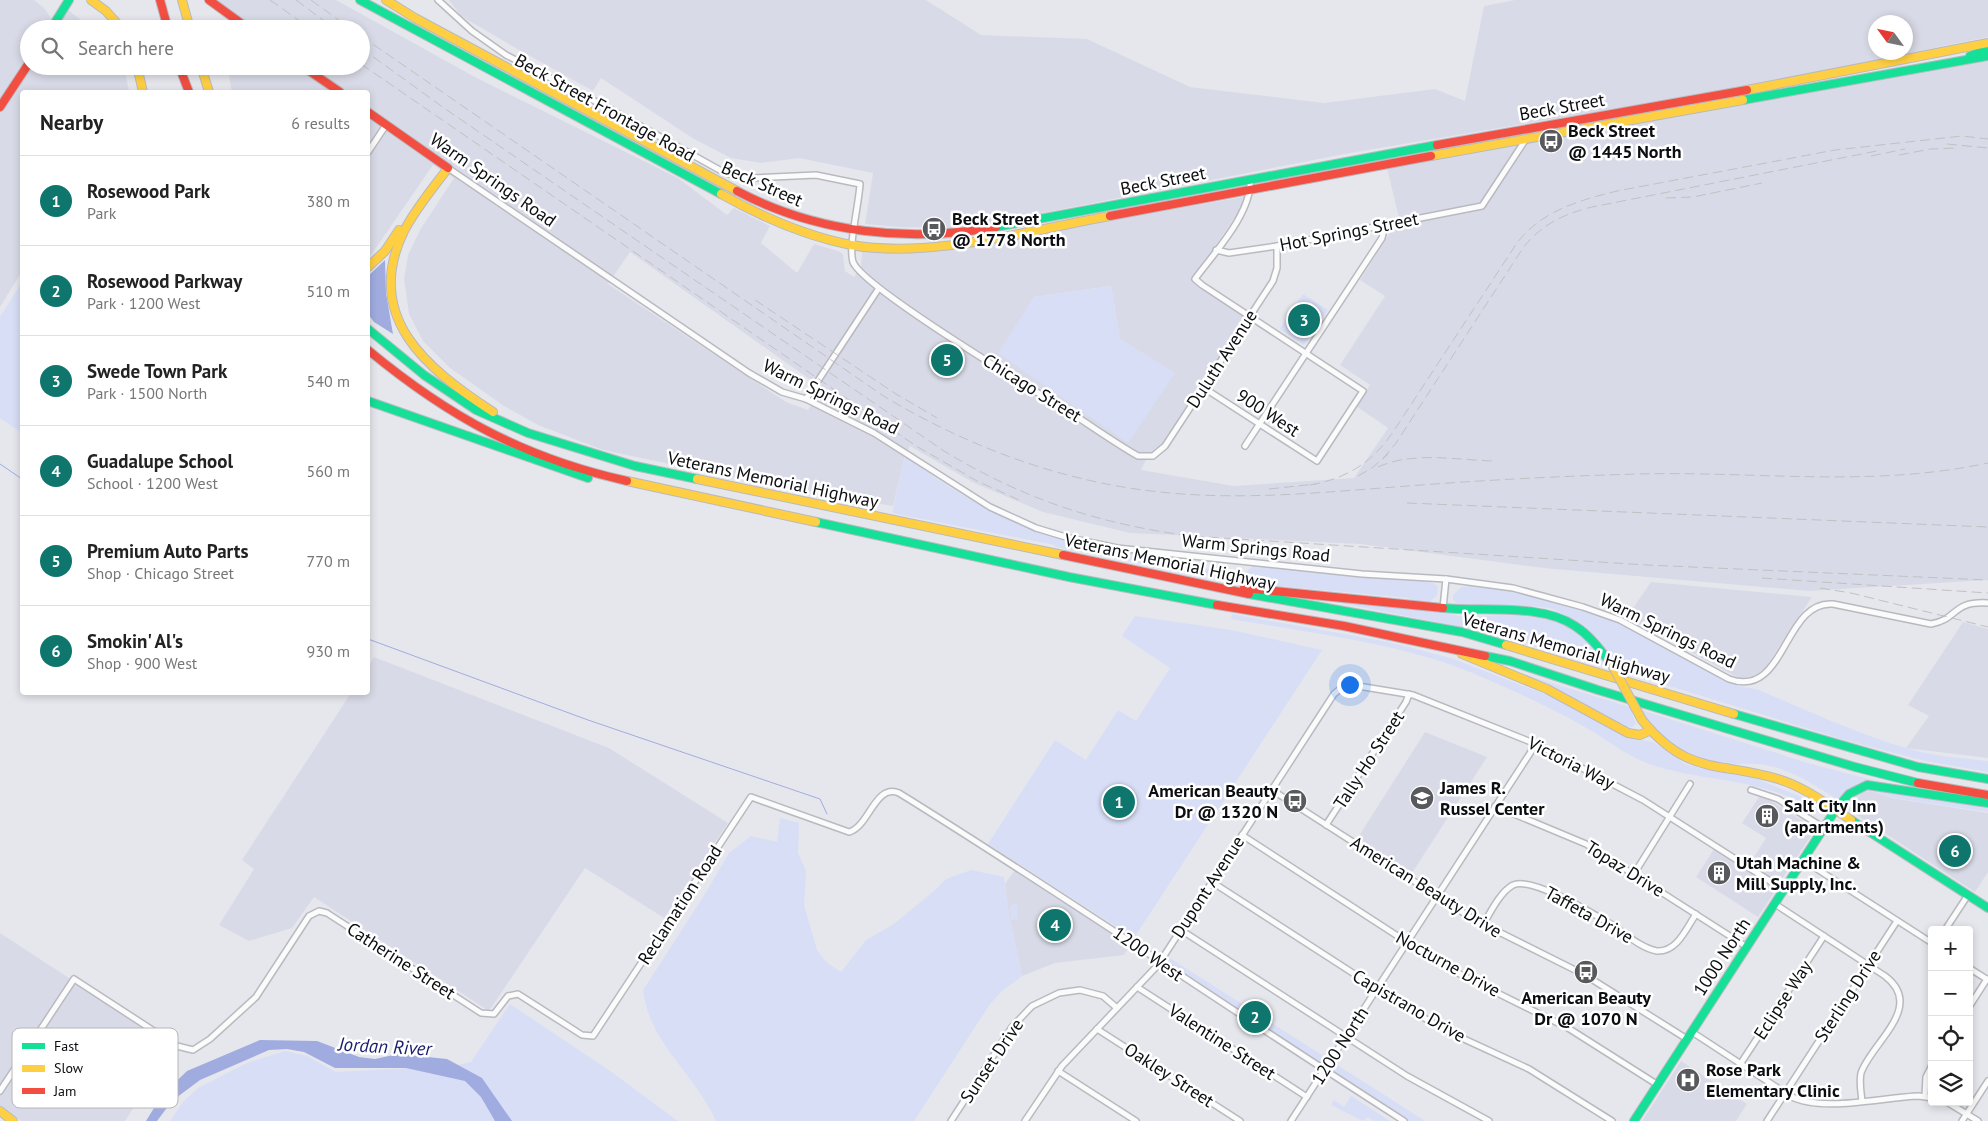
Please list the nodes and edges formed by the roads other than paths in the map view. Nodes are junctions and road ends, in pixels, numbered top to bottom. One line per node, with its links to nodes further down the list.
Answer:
1 (69, 0): 9 (main road)
2 (91, 0): 10 (main road)
3 (160, 0): 11 (main road)
4 (209, 0): 13 (main road)
5 (360, 0): 37 (main road, Beck Street)
6 (438, 0): 36 (street, Beck Street Frontage Road)
7 (182, 1): 12 (main road)
8 (389, 1): 36 (main road, Beck Street)
9 (56, 20)
10 (114, 20)
11 (166, 20)
12 (187, 20)
13 (237, 20)
14 (1988, 43): 33 (main road, Beck Street)
15 (1988, 49): 17 (main road)
16 (1988, 56): 17 (main road, Beck Street)
17 (1961, 60): 30 (main road, Beck Street)
18 (21, 75): 27 (main road)
19 (139, 75): 23 (main road)
20 (182, 75): 24 (main road)
21 (204, 75): 25 (main road)
22 (315, 75): 26 (main road)
23 (143, 90)
24 (188, 90)
25 (208, 90)
26 (337, 90)
27 (0, 107)
28 (370, 113): 29 (main road, Warm Springs Road)
29 (386, 125): 31 (street); 32 (main road, Warm Springs Road)
30 (1526, 139): 34 (main road, Beck Street); 35 (street, Hot Springs Street)
31 (370, 149)
32 (445, 166): 40 (main road); 47 (street, Warm Springs Road); 50 (main road)
33 (1250, 179): 34 (street); 36 (main road, Beck Street)
34 (1251, 190): 37 (main road, Beck Street); 39 (street)
35 (1385, 225): 38 (street, Hot Springs Street); 45 (street)
36 (854, 230): 37 (street, Chicago Street)
37 (852, 244): 41 (street, Chicago Street)
38 (1277, 246): 39 (street, Hot Springs Street); 42 (street, Duluth Avenue)
39 (1216, 250): 42 (street)
40 (370, 265)
41 (879, 288): 47 (street); 52 (street, Chicago Street)
42 (1250, 317): 45 (street); 46 (street, Duluth Avenue)
43 (370, 331): 50 (main road, Veterans Memorial Highway)
44 (370, 352): 53 (main road, Veterans Memorial Highway)
45 (1306, 354): 49 (street); 49 (street, 900 West)
46 (1204, 388): 49 (street, 900 West); 52 (street, Duluth Avenue)
47 (806, 398): 54 (street, Warm Springs Road)
48 (370, 402): 53 (main road)
49 (1259, 424): 51 (street)
50 (528, 433): 55 (main road, Veterans Memorial Highway)
51 (1245, 446)
52 (1144, 457)
53 (732, 503): 58 (main road, Veterans Memorial Highway)
54 (1446, 579): 56 (street, Warm Springs Road); 57 (street)
55 (1218, 587): 57 (main road); 63 (main road, Veterans Memorial Highway)
56 (1988, 603)
57 (1443, 608): 61 (main road, bridge)
58 (1446, 646): 61 (main road); 68 (main road, Veterans Memorial Highway)
59 (1339, 688): 60 (street, Victoria Way); 65 (street, Dupont Avenue)
60 (1409, 694): 62 (street, Victoria Way); 73 (street, Tally Ho Street)
61 (1649, 732): 71 (main road)
62 (1536, 744): 70 (street, 1200 North); 72 (street, Victoria Way)
63 (1988, 780)
64 (1690, 784): 72 (street)
65 (1272, 790): 73 (street, American Beauty Drive); 75 (street, Dupont Avenue)
66 (1751, 790): 74 (street)
67 (890, 792): 93 (street, 1200 West); 101 (street, Reclamation Road)
68 (1988, 795)
69 (1988, 803): 71 (main road, 1000 North)
70 (1495, 806): 77 (street, Topaz Drive); 81 (street, 1200 North)
71 (1836, 809): 74 (main road, 1000 North); 80 (main road)
72 (1671, 818): 77 (street); 79 (street, Victoria Way)
73 (1326, 825): 81 (street, American Beauty Drive)
74 (1824, 828): 76 (main road, 1000 North)
75 (1242, 836): 78 (street, Dupont Avenue); 91 (street, Nocturne Drive)
76 (1803, 860): 79 (main road, 1000 North); 85 (street)
77 (1634, 874): 84 (street, Topaz Drive)
78 (1212, 882): 88 (street, Dupont Avenue); 98 (street, Capistrano Drive)
79 (1784, 890): 82 (main road, 1000 North)
80 (1968, 895): 83 (main road); 87 (street)
81 (1437, 896): 86 (street, American Beauty Drive); 91 (street, 1200 North)
82 (1775, 904): 89 (street); 92 (main road, 1000 North)
83 (1988, 908)
84 (1696, 914): 86 (street, Taffeta Drive); 92 (street, Topaz Drive)
85 (1897, 921): 90 (street); 94 (street, Sterling Drive)
86 (1483, 925): 105 (street, American Beauty Drive)
87 (1948, 926)
88 (1181, 930): 93 (street, Dupont Avenue); 106 (street)
89 (1824, 936): 94 (street); 108 (street, Eclipse Way)
90 (1928, 940)
91 (1407, 942): 98 (street, 1200 North); 114 (street, Nocturne Drive)
92 (1747, 947): 105 (main road, 1000 North)
93 (1161, 960): 97 (street, Dupont Avenue); 109 (street, 1200 West)
94 (1868, 964): 116 (street, Sterling Drive); 120 (street)
95 (1973, 971): 96 (street)
96 (1988, 980): 99 (street)
97 (1137, 987): 100 (street, Dupont Avenue); 118 (street, Valentine Street)
98 (1377, 989): 106 (street, 1200 North); 133 (street, Capistrano Drive)
99 (1973, 1001)
100 (1118, 1008): 104 (street, Dupont Avenue); 126 (street, Sunset Drive)
101 (482, 1013): 107 (street, Catherine Street)
102 (42, 1028): 103 (street, Catherine Street)
103 (150, 1028)
104 (1097, 1029): 110 (street, Dupont Avenue); 129 (street, Oakley Street)
105 (1689, 1035): 108 (street, American Beauty Drive); 114 (main road, 1000 North)
106 (1346, 1036): 109 (street, 1200 North); 132 (street)
107 (178, 1046)
108 (1741, 1064): 116 (street, American Beauty Drive)
109 (1325, 1069): 118 (street, 1200 North); 131 (street, 1200 West)
110 (1058, 1070): 124 (street, Dupont Avenue); 128 (street)
111 (12, 1073): 115 (street, Catherine Street)
112 (1928, 1073): 117 (street)
113 (1988, 1081): 123 (street)
114 (1658, 1085): 134 (main road, 1000 North)
115 (0, 1091)
116 (1786, 1092): 120 (street, American Beauty Drive); 135 (street, Sterling Drive)
117 (1925, 1096): 119 (street, American Beauty Drive); 120 (street, American Beauty Drive)
118 (1306, 1097): 130 (street, 1200 North)
119 (1928, 1097)
120 (1862, 1101)
121 (1954, 1106): 123 (street)
122 (0, 1111): 125 (main road)
123 (1967, 1114): 136 (street); 137 (street)
124 (1026, 1119): 127 (street)
125 (13, 1121)
126 (952, 1121)
127 (1033, 1121)
128 (1136, 1121)
129 (1240, 1121)
130 (1291, 1121)
131 (1404, 1121)
132 (1489, 1121)
133 (1612, 1121)
134 (1634, 1121)
135 (1767, 1121)
136 (1962, 1121)
137 (1978, 1121)

